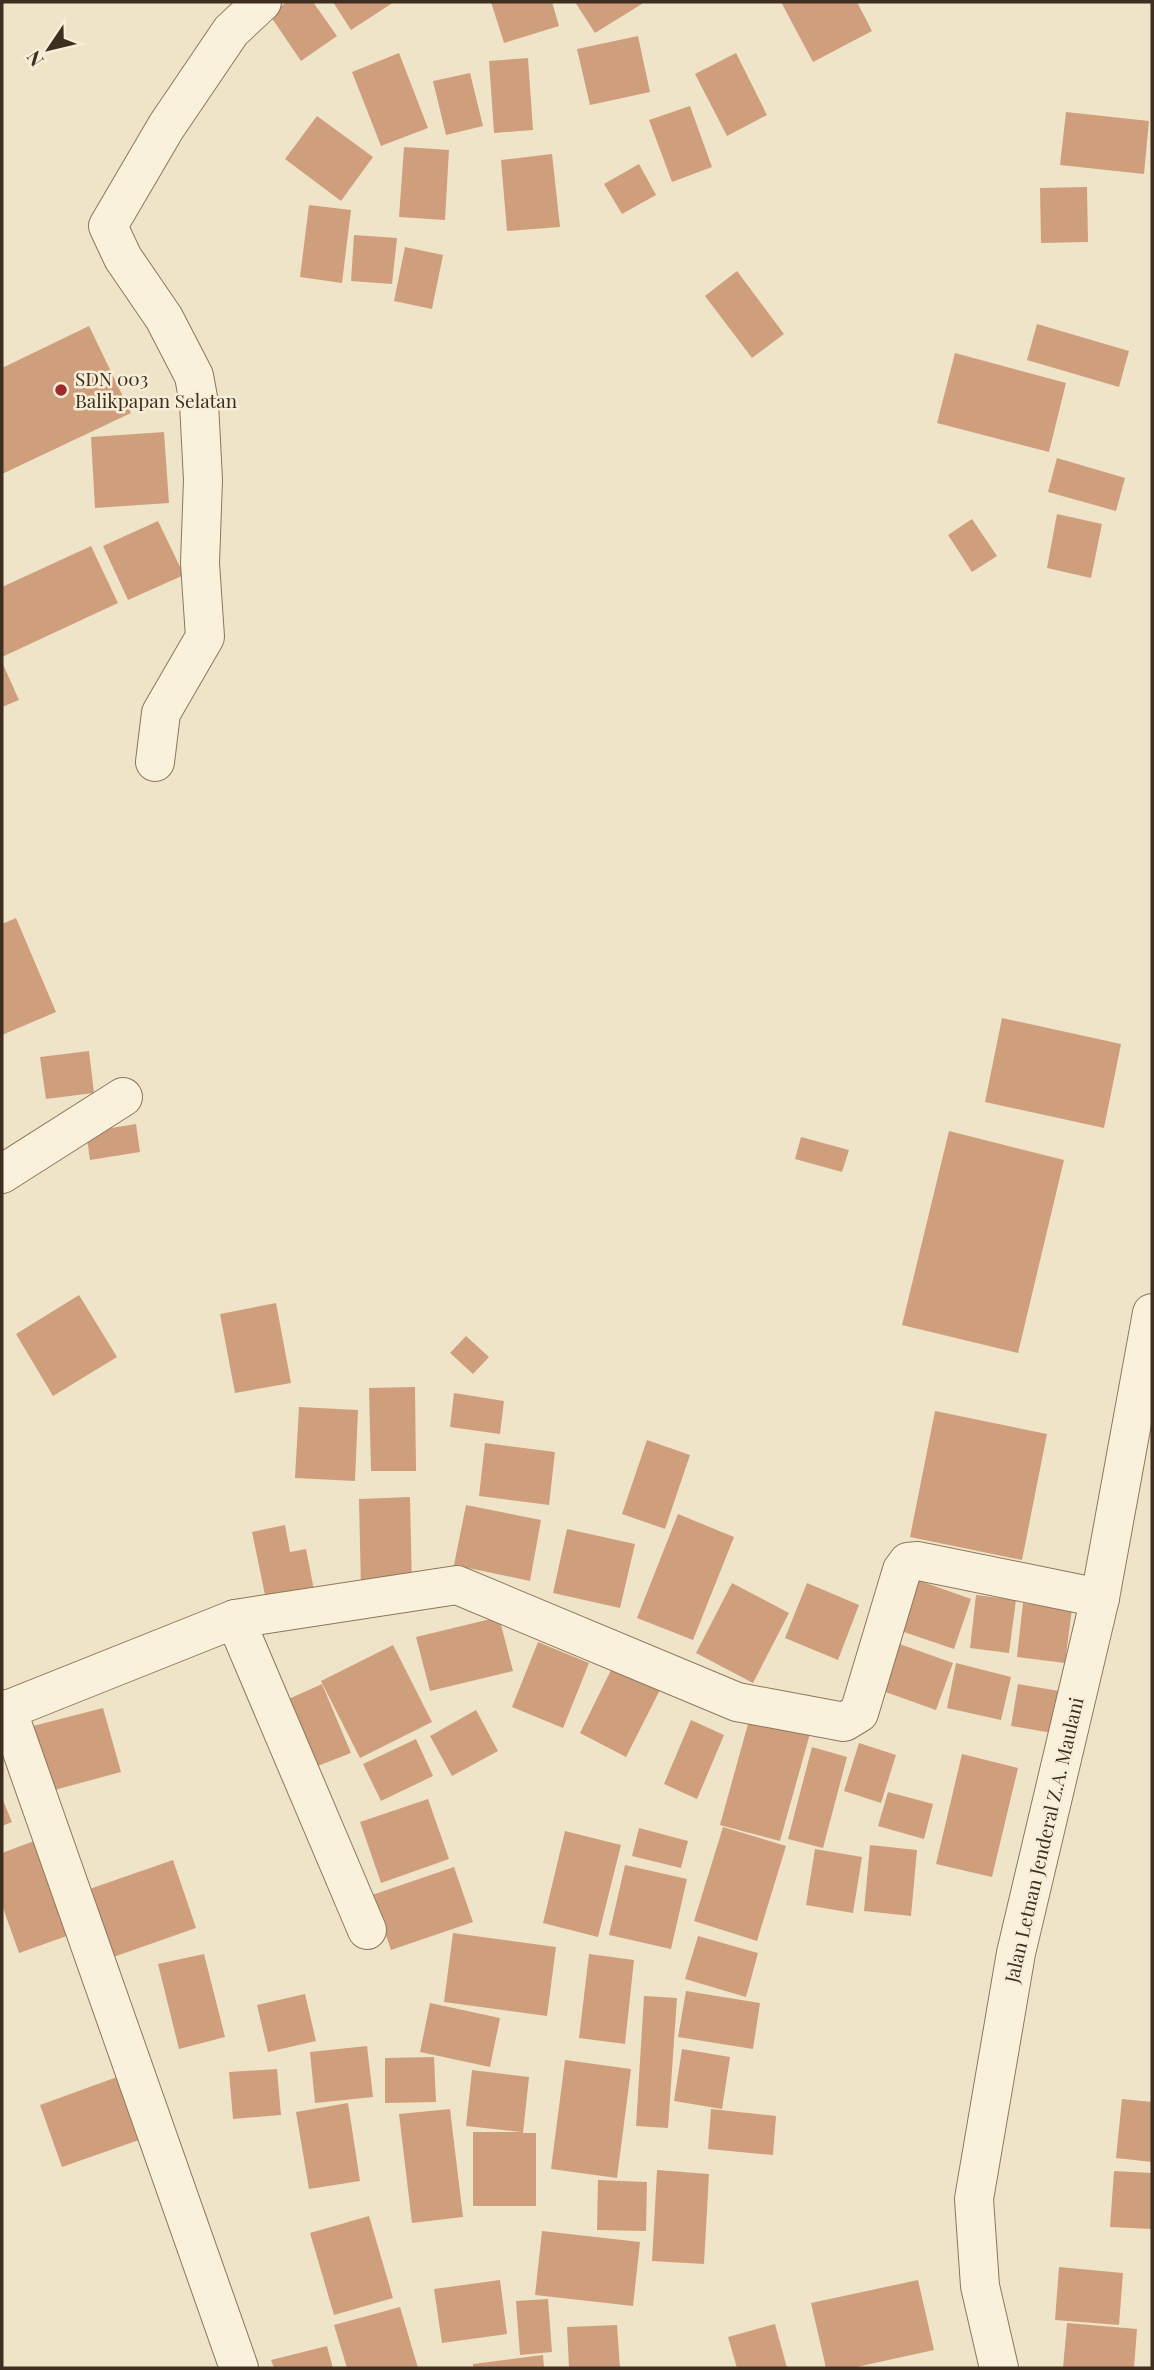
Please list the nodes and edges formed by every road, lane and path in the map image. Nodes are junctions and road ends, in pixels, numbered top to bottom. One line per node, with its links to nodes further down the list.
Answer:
1 (261, 2): 2 (street)
2 (155, 762)
3 (123, 1097): 4 (street)
4 (2, 1174)
5 (1152, 1313): 6 (street, Jalan Letnan Jenderal Z.A. Maulani)
6 (1100, 1598): 7 (street); 11 (street, Jalan Letnan Jenderal Z.A. Maulani)
7 (235, 1619): 8 (street); 9 (street)
8 (5, 1711): 10 (street)
9 (367, 1930)
10 (239, 2368)
11 (999, 2368)

